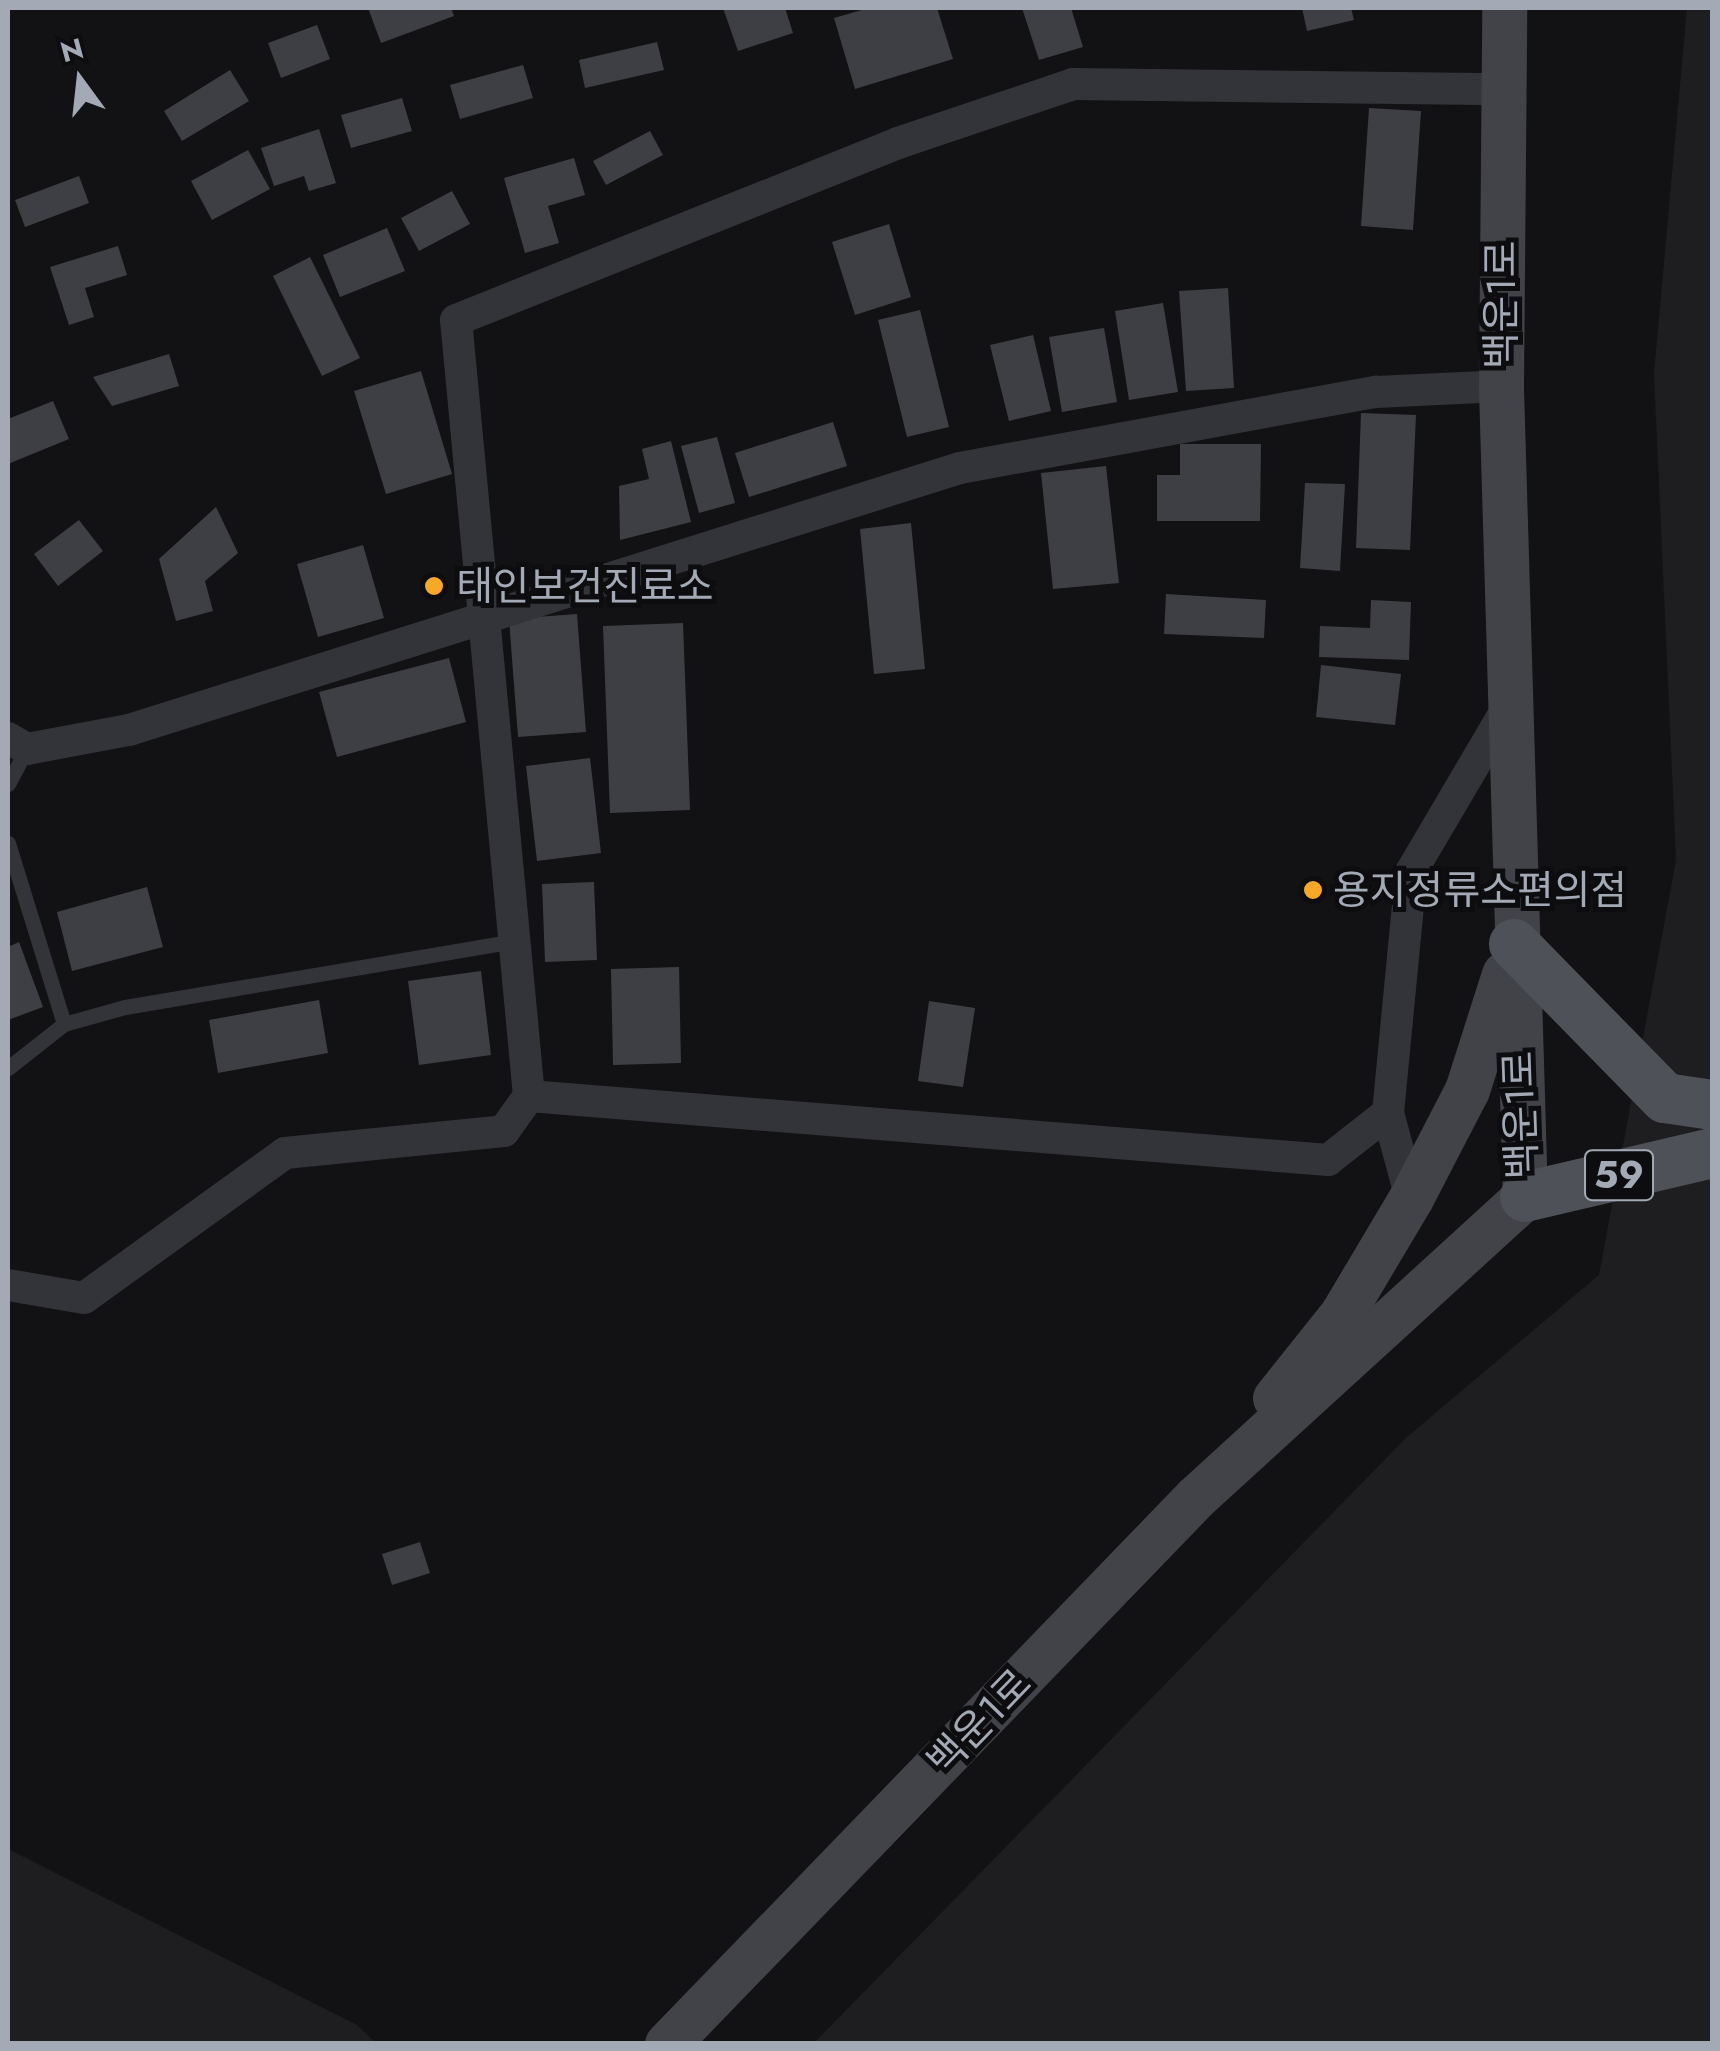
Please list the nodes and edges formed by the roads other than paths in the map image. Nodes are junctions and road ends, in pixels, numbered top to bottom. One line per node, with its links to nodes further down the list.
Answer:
1 (1504, 8): 2 (main road, 백운1로)
2 (1502, 89): 3 (main road, 백운1로); 4 (street)
3 (1501, 386): 4 (street); 5 (main road, 백운1로)
4 (485, 616): 6 (street); 9 (street)
5 (1510, 704): 10 (main road, 백운1로); 15 (street)
6 (17, 744): 7 (lane)
7 (8, 784)
8 (8, 843): 11 (lane)
9 (516, 940): 11 (lane); 13 (street)
10 (1514, 944): 14 (main road); 17 (main road, 백운1로); 18 (main road)
11 (64, 1024): 12 (lane)
12 (8, 1068)
13 (529, 1096): 15 (street); 19 (street)
14 (1712, 1104)
15 (1388, 1113): 18 (street)
16 (1712, 1153): 17 (main road, 59)
17 (1524, 1197): 20 (main road, 백운1로)
18 (1411, 1198): 20 (main road)
19 (8, 1285)
20 (1196, 1497): 21 (main road, 백운1로)
21 (667, 2044)

